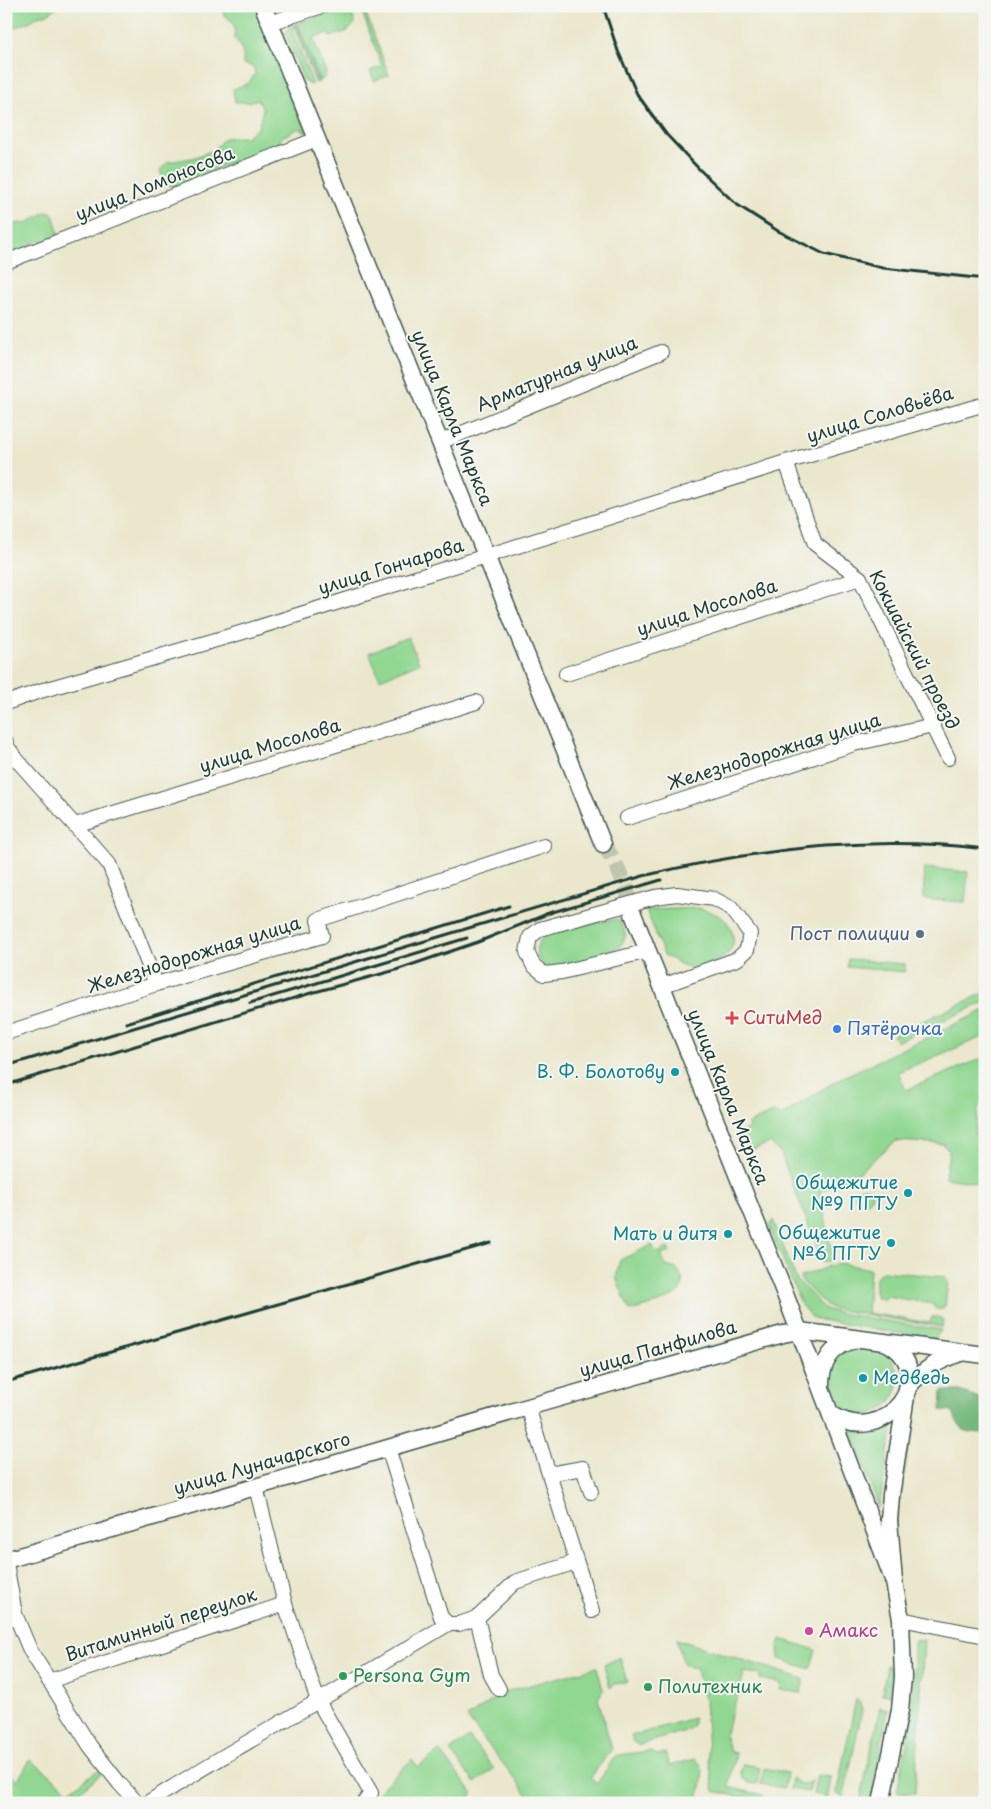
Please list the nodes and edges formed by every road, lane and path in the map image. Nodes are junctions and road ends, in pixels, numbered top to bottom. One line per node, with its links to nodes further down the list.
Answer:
1 (263, 6): 3 (main road, улица Карла Маркса)
2 (322, 6): 3 (street)
3 (270, 23): 4 (main road, улица Карла Маркса)
4 (317, 139): 5 (street, улица Ломоносова); 8 (main road, улица Карла Маркса)
5 (6, 262)
6 (661, 352): 8 (street, Арматурная улица)
7 (985, 404): 9 (street, улица Соловьёва)
8 (440, 442): 10 (main road, улица Карла Маркса)
9 (786, 462): 10 (street, улица Гончарова); 11 (street, Кокшайский проезд)
10 (486, 556): 14 (street, улица Гончарова); 20 (main road, улица Карла Маркса)
11 (860, 578): 12 (street, улица Мосолова); 15 (street, Кокшайский проезд)
12 (566, 674)
13 (476, 702): 19 (street, улица Мосолова)
14 (6, 703)
15 (933, 726): 17 (street, Кокшайский проезд); 18 (street, Железнодорожная улица)
16 (6, 742): 19 (street)
17 (948, 758)
18 (627, 818)
19 (75, 825): 24 (street)
20 (604, 844)
21 (544, 846): 24 (street, Железнодорожная улица)
22 (633, 914): 23 (main road, улица Карла Маркса)
23 (648, 951): 25 (main road, улица Карла Маркса); 25 (street)
24 (156, 984): 26 (street, Железнодорожная улица)
25 (662, 986): 27 (main road, улица Карла Маркса)
26 (6, 1033)
27 (785, 1294): 28 (main road, улица Карла Маркса); 29 (main road, улица Карла Маркса)
28 (799, 1331): 29 (main road, улица Панфилова); 34 (main road, улица Карла Маркса); 36 (main road, улица Панфилова)
29 (832, 1335): 30 (main road, улица Панфилова)
30 (861, 1339): 31 (main road); 34 (main road)
31 (885, 1342): 32 (main road); 35 (main road)
32 (966, 1352): 33 (main road); 35 (main road)
33 (985, 1355)
34 (821, 1387): 37 (main road)
35 (907, 1392): 37 (main road); 44 (main road)
36 (528, 1407): 38 (main road, улица Луначарского); 39 (street)
37 (831, 1414): 44 (main road)
38 (388, 1448): 40 (main road, улица Луначарского); 49 (street)
39 (549, 1474): 41 (street); 43 (street)
40 (256, 1487): 42 (main road, улица Луначарского); 45 (street)
41 (591, 1492)
42 (6, 1561): 51 (street, Витаминный переулок)
43 (576, 1562): 46 (street); 47 (street)
44 (894, 1582): 48 (main road)
45 (284, 1604): 51 (street, Витаминный переулок); 53 (street)
46 (592, 1611)
47 (477, 1618): 49 (street); 52 (street)
48 (901, 1619): 50 (street); 57 (main road)
49 (448, 1624): 53 (street)
50 (985, 1636)
51 (49, 1681): 55 (street, Витаминный переулок)
52 (499, 1689)
53 (318, 1701): 54 (street); 56 (street)
54 (367, 1798)
55 (137, 1803)
56 (147, 1803)
57 (881, 1803)

